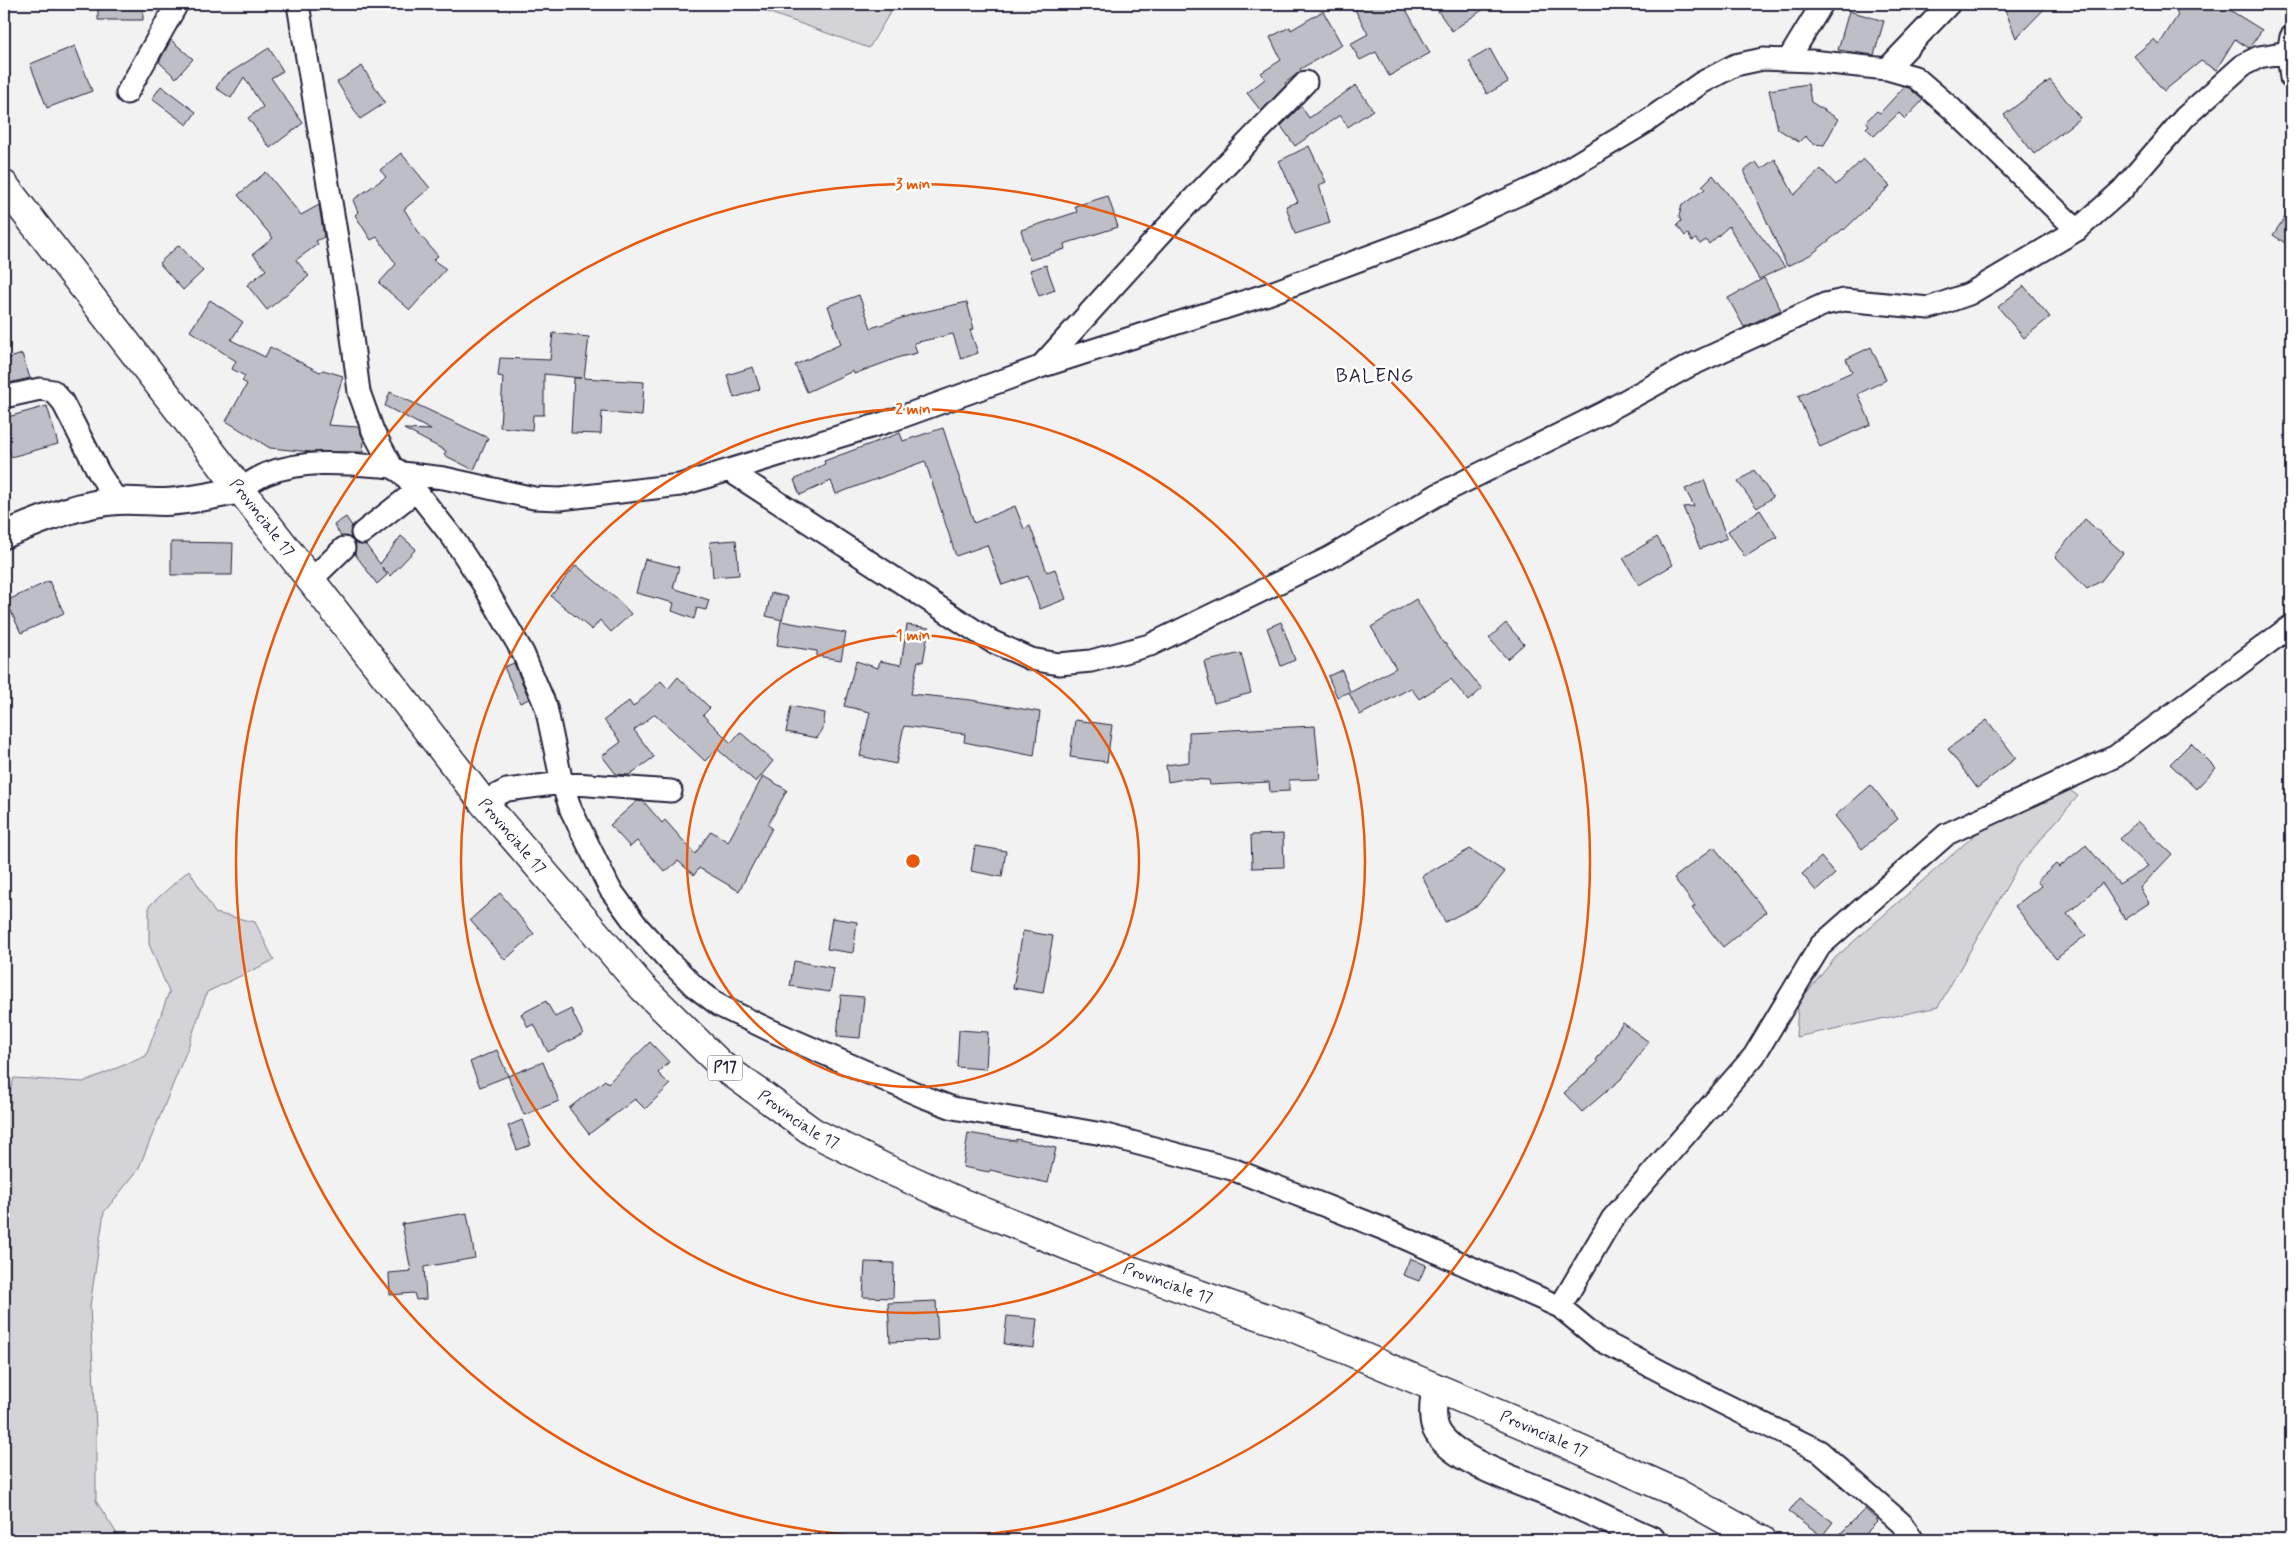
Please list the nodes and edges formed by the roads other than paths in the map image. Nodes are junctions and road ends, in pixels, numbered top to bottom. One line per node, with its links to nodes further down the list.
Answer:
1 (177, 4): 10 (street)
2 (298, 4): 15 (street)
3 (1822, 4): 6 (street)
4 (1949, 4): 7 (street)
5 (2290, 45): 8 (street); 12 (street)
6 (1788, 60): 7 (street); 13 (street)
7 (1886, 69): 12 (street)
8 (2291, 78)
9 (1306, 82): 13 (street)
10 (128, 93)
11 (4, 185): 17 (main road, Provinciale 17 / P17)
12 (2078, 230): 16 (street)
13 (1040, 367): 16 (street)
14 (4, 397): 19 (street)
15 (397, 470): 16 (street); 17 (street); 18 (street)
16 (730, 471)
17 (240, 490): 19 (street); 23 (main road, Provinciale 17 / P17)
18 (416, 491): 20 (street); 25 (street)
19 (117, 501): 21 (street)
20 (362, 533)
21 (4, 535)
22 (344, 548): 23 (street)
23 (311, 580): 27 (main road, Provinciale 17 / P17)
24 (2291, 626): 28 (street)
25 (562, 783): 26 (street); 27 (street); 28 (street)
26 (671, 792)
27 (482, 802): 29 (main road, Provinciale 17 / P17)
28 (1560, 1307): 32 (street)
29 (1435, 1388): 30 (street); 31 (main road, Provinciale 17 / P17)
30 (1652, 1540)
31 (1761, 1540)
32 (1913, 1540)

